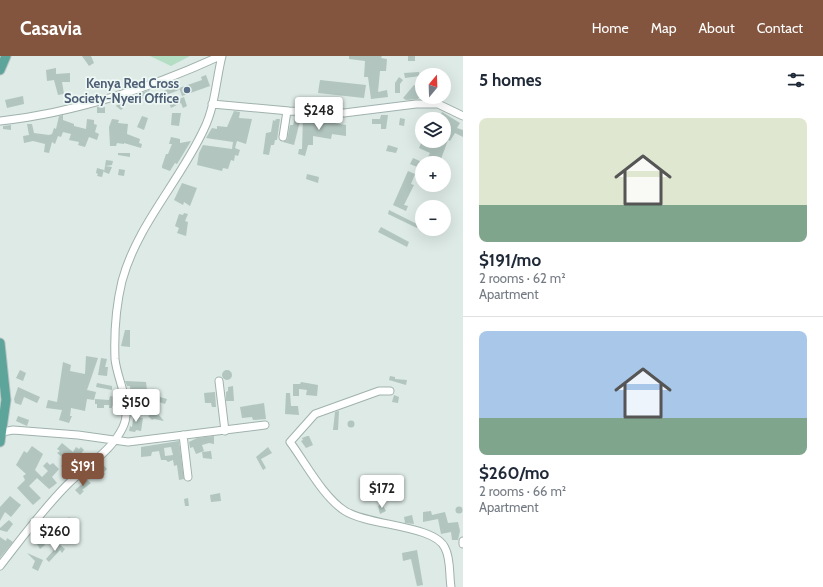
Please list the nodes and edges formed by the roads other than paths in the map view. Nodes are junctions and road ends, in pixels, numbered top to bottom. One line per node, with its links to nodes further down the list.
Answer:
1 (6, 56): 3 (main road)
2 (221, 56): 4 (street); 7 (street)
3 (0, 70)
4 (212, 104): 5 (street); 16 (street)
5 (287, 111): 6 (street); 8 (street)
6 (463, 116)
7 (0, 121)
8 (283, 137)
9 (0, 343): 14 (main road)
10 (219, 381): 13 (street)
11 (390, 391): 20 (street)
12 (265, 425): 13 (street)
13 (225, 431): 15 (street)
14 (2, 432): 16 (street); 17 (main road)
15 (183, 435): 16 (street); 18 (street)
16 (116, 441): 19 (street)
17 (0, 442)
18 (188, 477)
19 (0, 566)
20 (451, 587)

